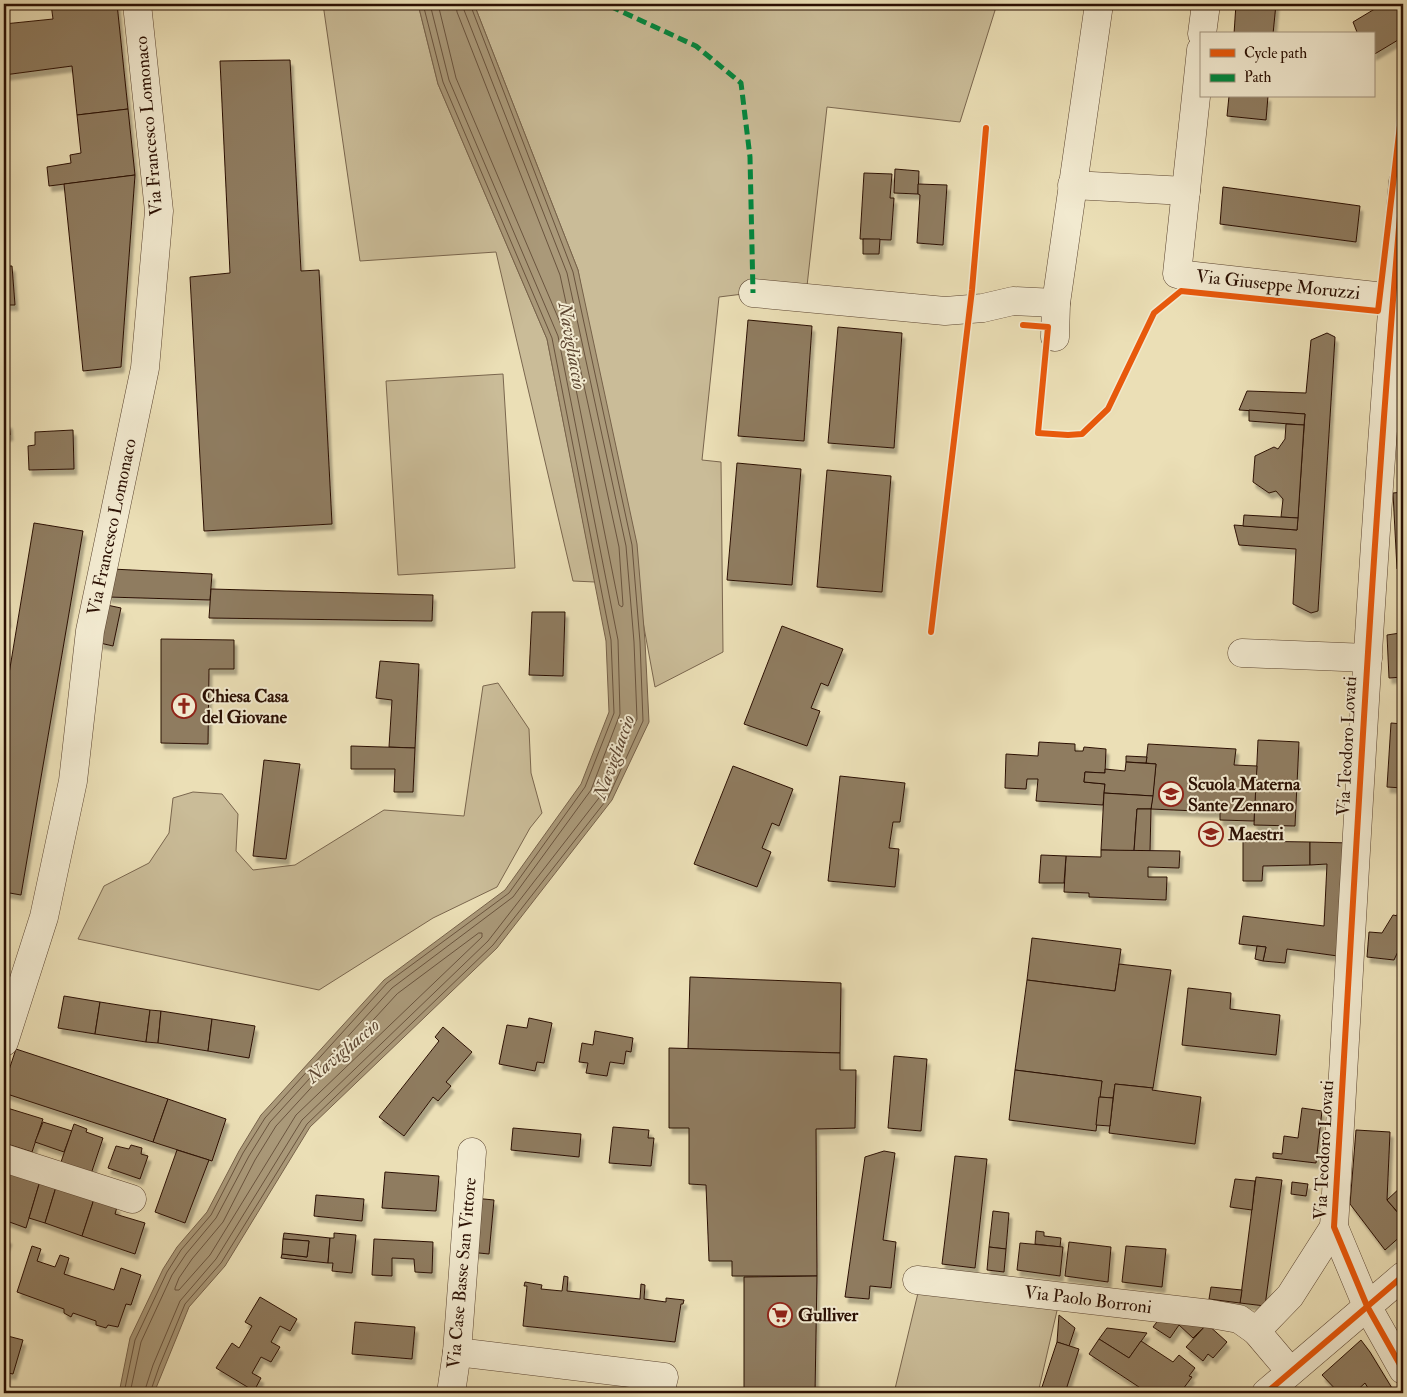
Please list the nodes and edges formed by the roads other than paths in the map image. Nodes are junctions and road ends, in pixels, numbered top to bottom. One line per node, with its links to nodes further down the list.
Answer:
1 (137, 4): 15 (street, Via Francesco Lomonaco)
2 (1099, 4): 7 (street)
3 (1206, 4): 4 (street)
4 (1202, 32)
5 (1200, 59): 8 (street, Via Giuseppe Moruzzi)
6 (1403, 182): 10 (street, Via Teodoro Lovati)
7 (1072, 185): 8 (street); 11 (street)
8 (1186, 192): 10 (street, Via Giuseppe Moruzzi)
9 (753, 293): 11 (street)
10 (1398, 299): 14 (street, Via Teodoro Lovati)
11 (1056, 303): 12 (street)
12 (1055, 337)
13 (1242, 653): 14 (street)
14 (1368, 658): 19 (street, Via Teodoro Lovati)
15 (4, 1042)
16 (472, 1152): 24 (street, Via Case Basse San Vittore)
17 (4, 1158): 18 (street)
18 (132, 1199)
19 (1334, 1227): 22 (street, Via Teodoro Lovati); 23 (street)
20 (1403, 1276): 22 (street)
21 (917, 1280): 23 (street, Via Paolo Borroni)
22 (1367, 1306): 25 (street, Via Teodoro Lovati); 26 (street)
23 (1256, 1331): 26 (street, Via Paolo Borroni)
24 (457, 1352): 27 (street, Via Case Basse San Vittore); 28 (street)
25 (1403, 1370)
26 (1290, 1371): 29 (street)
27 (451, 1393)
28 (660, 1393)
29 (1266, 1393)

